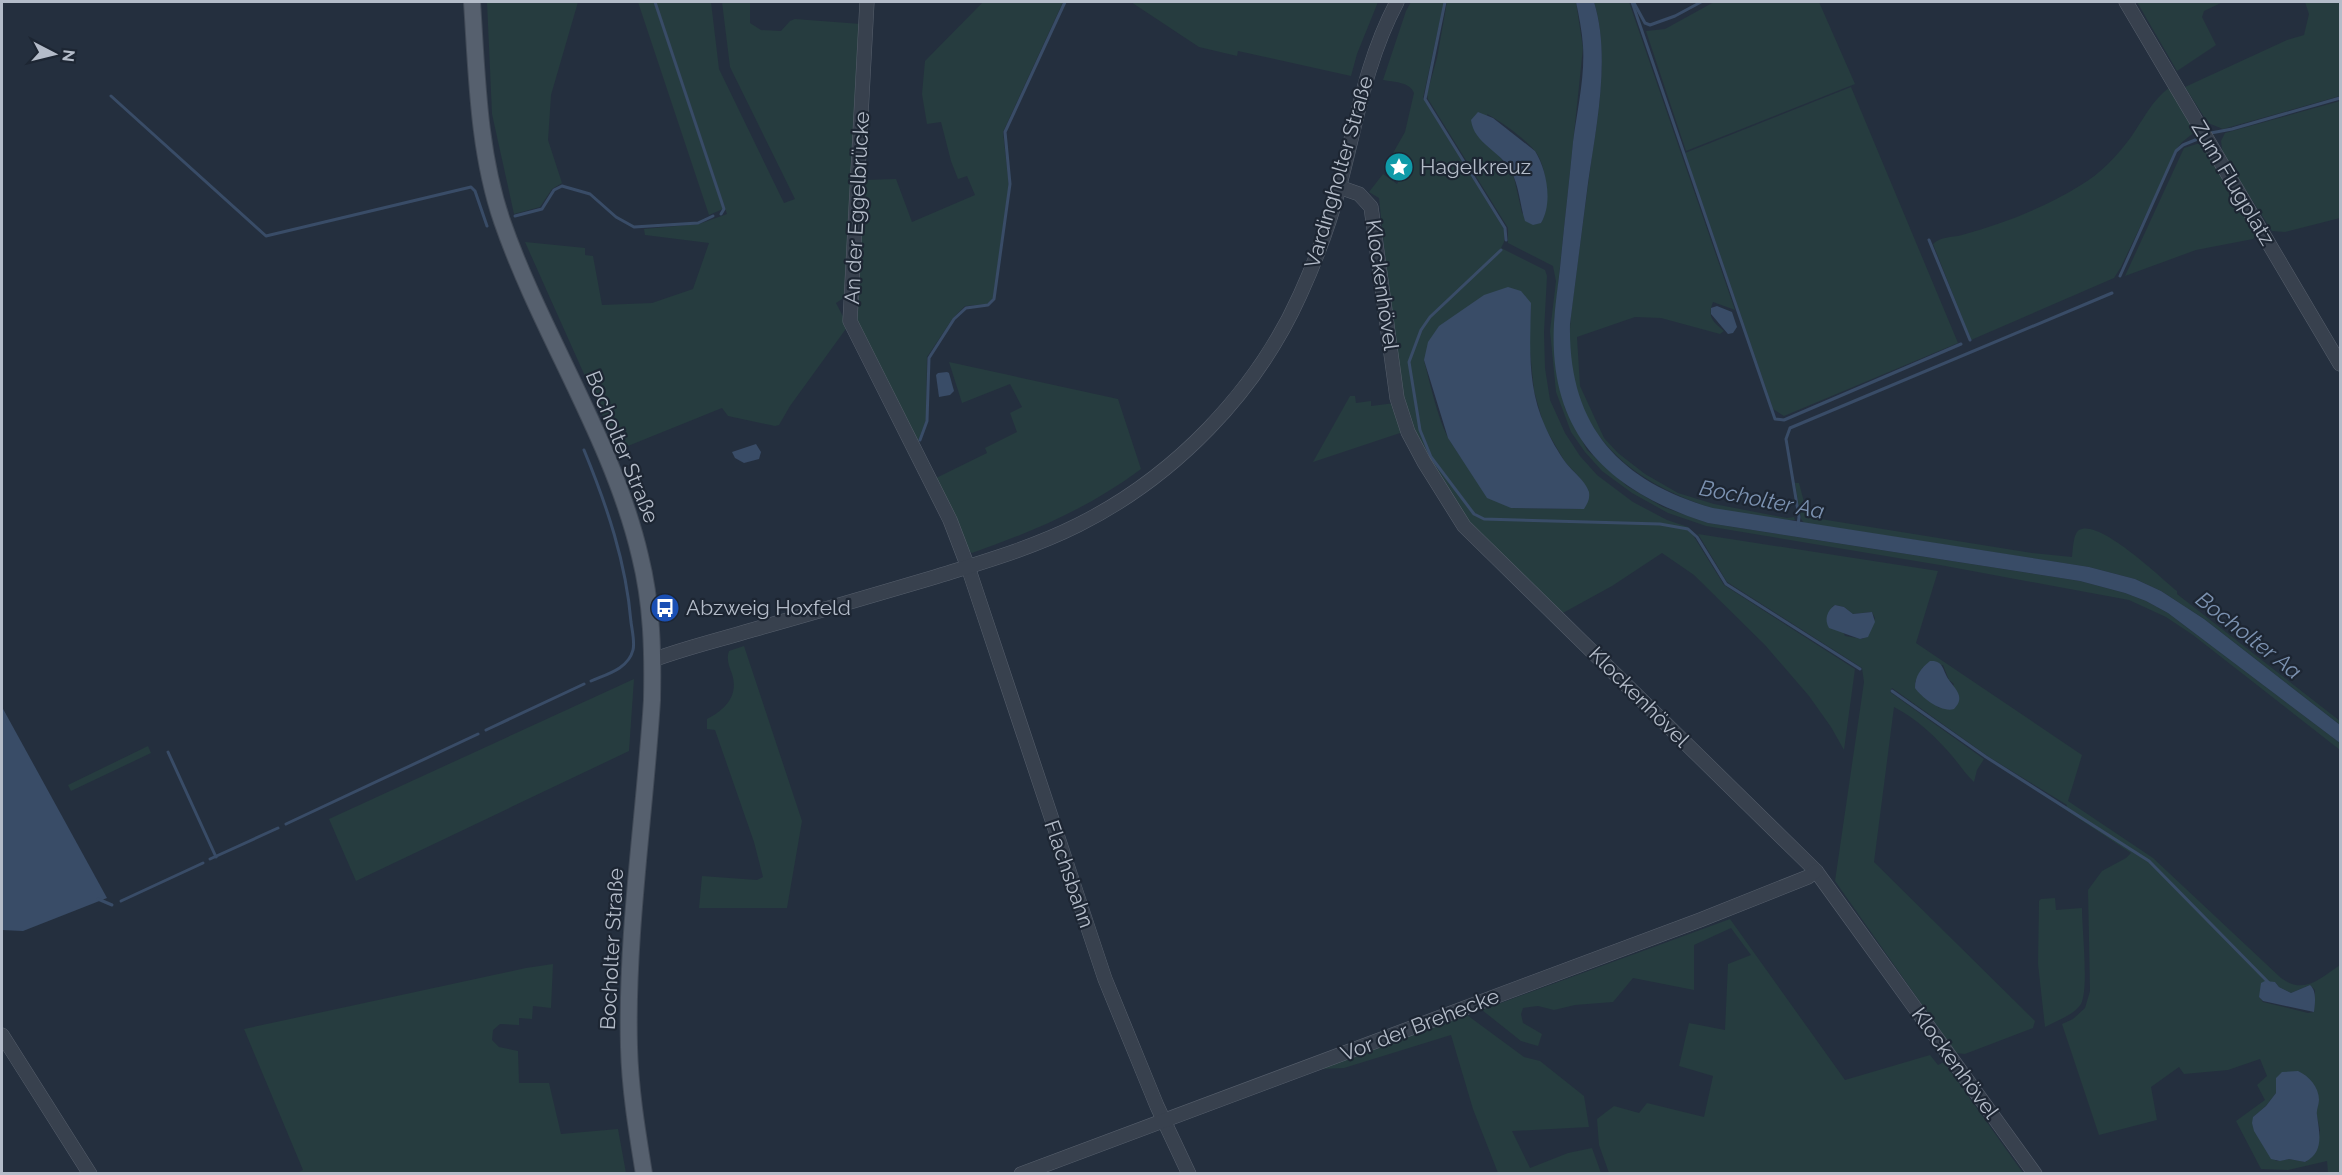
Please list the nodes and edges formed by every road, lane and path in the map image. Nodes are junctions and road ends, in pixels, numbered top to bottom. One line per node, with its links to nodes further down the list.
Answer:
1 (472, 2): 8 (main road, Bocholter Straße)
2 (867, 2): 7 (street, An der Eggelbrücke)
3 (1397, 2): 5 (street, Vardingholter Straße)
4 (2126, 2): 6 (street, Zum Flugplatz)
5 (1339, 187): 7 (street, Vardingholter Straße); 9 (street, Klockenhövel)
6 (2340, 364)
7 (968, 567): 8 (street, Vardingholter Straße); 11 (street, Flachsbahn)
8 (653, 660): 13 (main road, Bocholter Straße)
9 (1816, 871): 11 (street, Vor der Brehecke); 16 (street, Klockenhövel)
10 (2, 1035): 12 (street)
11 (1164, 1122): 14 (street, Vor der Brehecke); 15 (street, Flachsbahn)
12 (90, 1173)
13 (644, 1173)
14 (1021, 1173)
15 (1189, 1173)
16 (2035, 1173)

